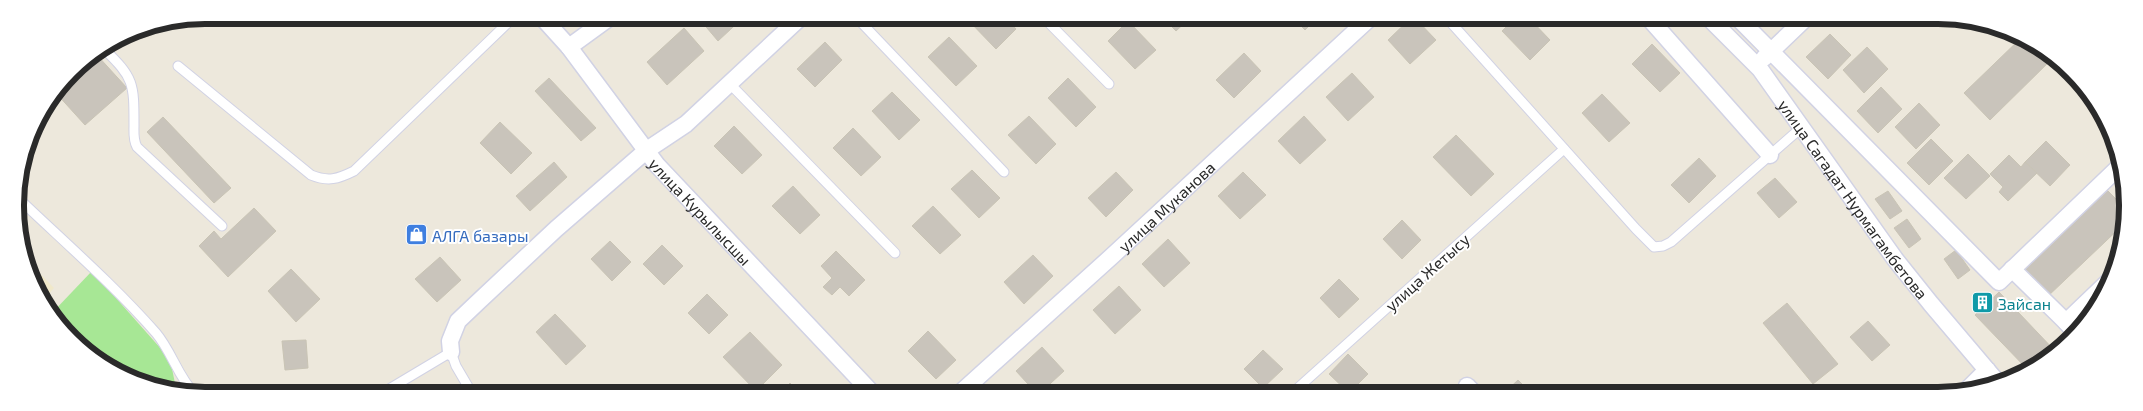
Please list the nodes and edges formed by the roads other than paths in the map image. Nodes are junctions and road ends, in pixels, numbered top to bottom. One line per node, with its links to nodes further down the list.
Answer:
1 (507, 24): 16 (lane)
2 (548, 24): 13 (street, улица Курылысшы)
3 (601, 24): 13 (street)
4 (794, 24): 18 (street)
5 (863, 24): 25 (lane)
6 (1050, 24): 19 (lane)
7 (1363, 24): 38 (street, улица Муканова)
8 (1452, 24): 21 (lane)
9 (1654, 24): 23 (street)
10 (1715, 24): 17 (street, улица Сагадат Нурмагамбетова)
11 (1744, 24): 15 (street)
12 (1800, 24): 15 (street)
13 (569, 47): 22 (street, улица Курылысшы)
14 (108, 52): 27 (lane)
15 (1772, 52): 17 (street); 29 (street)
16 (178, 66)
17 (1757, 66): 20 (street, улица Сагадат Нурмагамбетова)
18 (730, 84): 22 (street); 28 (lane)
19 (1109, 84)
20 (1802, 127): 23 (lane); 33 (street, улица Сагадат Нурмагамбетова)
21 (1564, 149): 23 (lane); 39 (lane, улица Жетысу)
22 (647, 150): 32 (street); 37 (street, улица Курылысшы)
23 (1770, 155)
24 (2116, 170): 29 (street)
25 (1004, 172)
26 (24, 204): 34 (lane)
27 (222, 226)
28 (895, 253)
29 (2012, 269): 31 (street)
30 (2089, 306): 31 (street)
31 (2071, 328)
32 (451, 352): 35 (lane); 36 (lane)
33 (1989, 379)
34 (189, 387)
35 (391, 387)
36 (468, 387)
37 (866, 387)
38 (967, 387)
39 (1299, 387)

